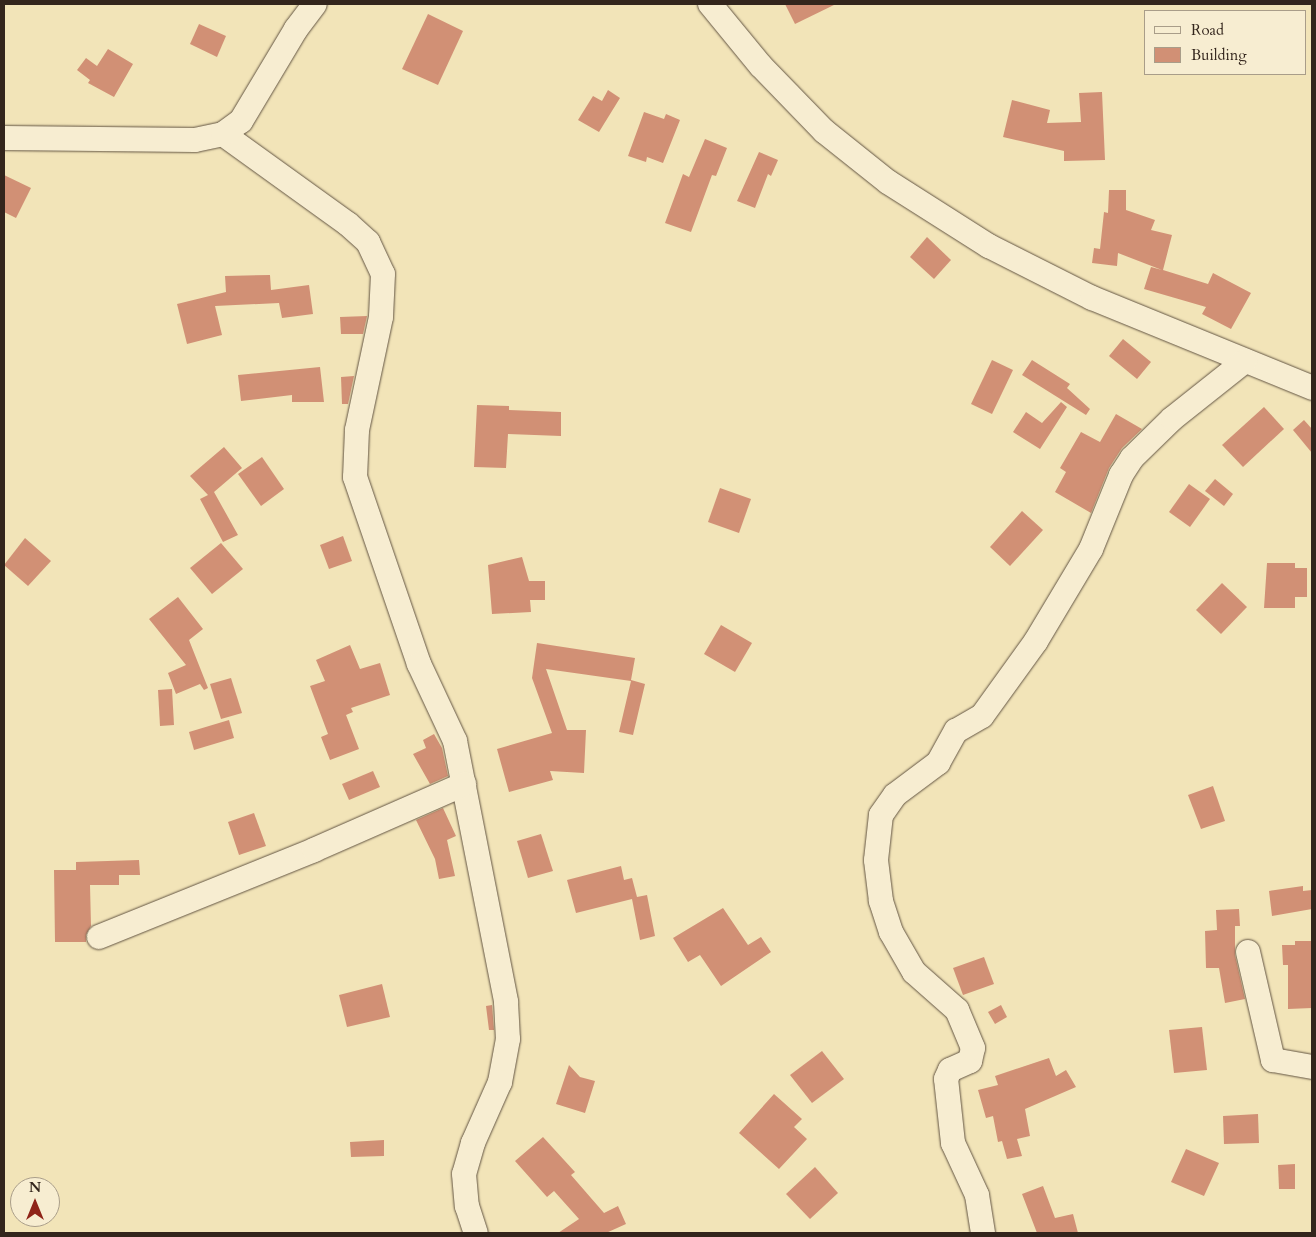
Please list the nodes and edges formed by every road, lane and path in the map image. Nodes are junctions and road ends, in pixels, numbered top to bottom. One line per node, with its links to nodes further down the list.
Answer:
1 (315, 4): 3 (street)
2 (710, 4): 5 (street)
3 (224, 134): 4 (street); 7 (street)
4 (4, 138)
5 (1245, 361): 6 (street); 12 (street)
6 (1312, 388)
7 (464, 784): 8 (street); 11 (street)
8 (99, 937)
9 (1248, 952): 10 (street)
10 (1312, 1067)
11 (476, 1233)
12 (983, 1233)

